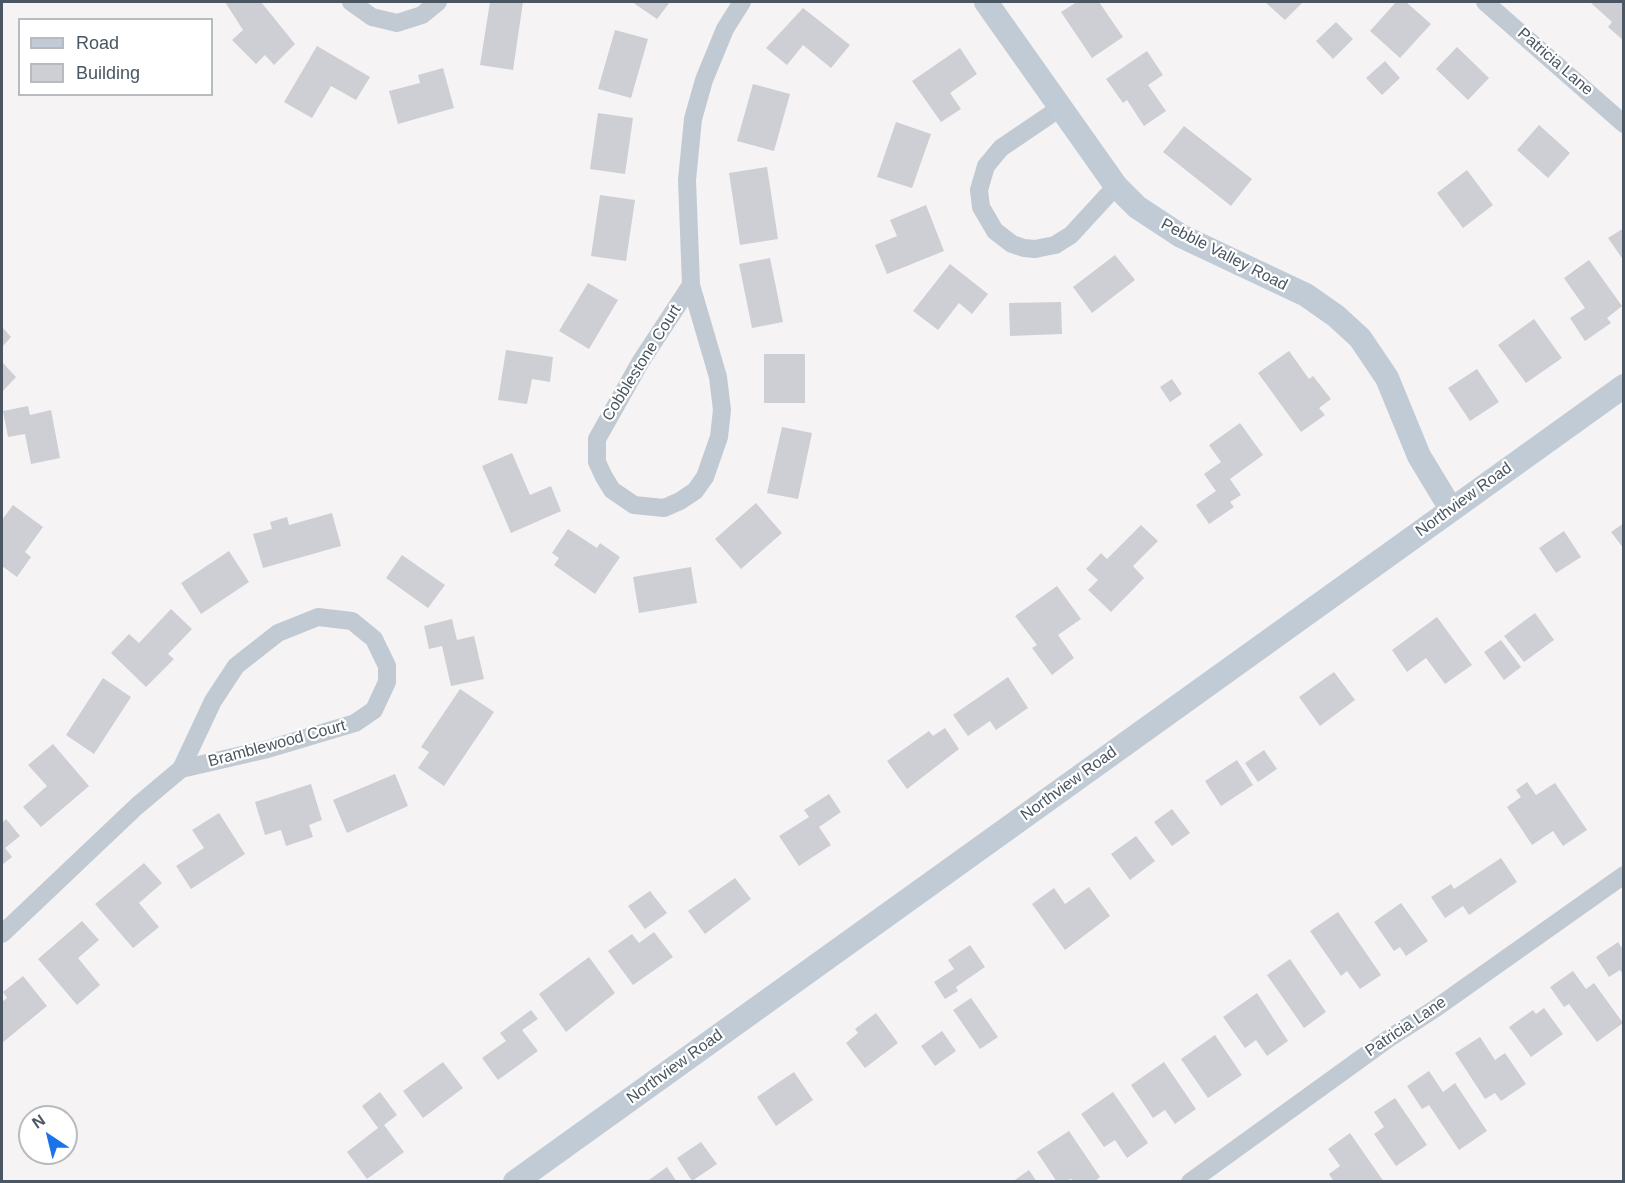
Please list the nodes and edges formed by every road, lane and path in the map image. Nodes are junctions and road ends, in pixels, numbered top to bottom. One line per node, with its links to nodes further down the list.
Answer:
1 (351, 2): 2 (street)
2 (438, 2)
3 (742, 2): 9 (street, Cobblestone Court)
4 (986, 2): 6 (street, Pebble Valley Road)
5 (1485, 2): 7 (street, Patricia Lane)
6 (1060, 108): 8 (street, Pebble Valley Road); 8 (street)
7 (1623, 123)
8 (1116, 186): 11 (street, Pebble Valley Road)
9 (691, 285): 9 (street, Cobblestone Court)
10 (1623, 386): 11 (street, Northview Road)
11 (1451, 509): 15 (street, Northview Road)
12 (181, 769): 12 (street, Bramblewood Court); 14 (street, Bramblewood Court)
13 (1623, 875): 16 (street, Patricia Lane)
14 (2, 934)
15 (515, 1182)
16 (1190, 1182)

